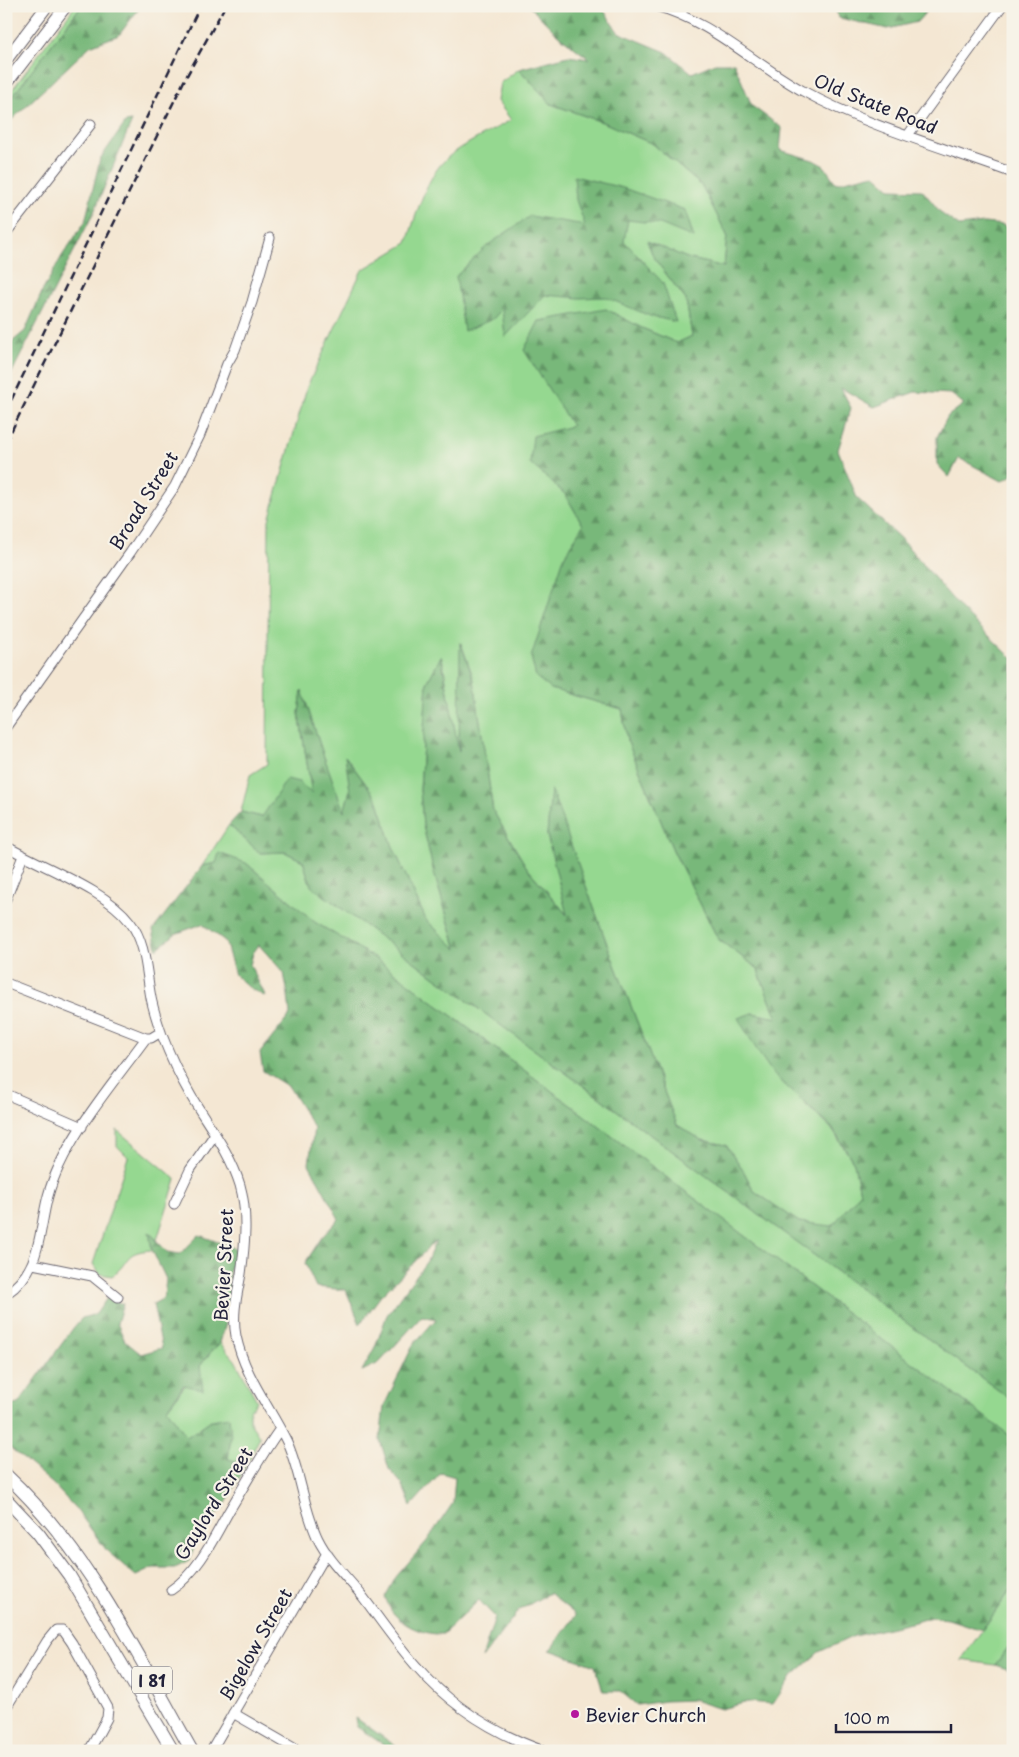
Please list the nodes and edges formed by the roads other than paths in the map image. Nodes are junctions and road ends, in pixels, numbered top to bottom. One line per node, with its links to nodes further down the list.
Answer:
1 (47, 6): 7 (main road)
2 (66, 6): 8 (main road)
3 (655, 6): 6 (street, Old State Road)
4 (686, 6): 6 (street)
5 (1002, 6): 10 (street)
6 (679, 14): 10 (street, Old State Road)
7 (6, 60)
8 (6, 84)
9 (90, 124): 12 (street)
10 (908, 136): 11 (street, Old State Road)
11 (1012, 172)
12 (6, 233)
13 (270, 238): 14 (street, Broad Street)
14 (6, 727)
15 (6, 846): 16 (street, Bevier Street)
16 (23, 856): 17 (street); 19 (street, Bevier Street)
17 (6, 899)
18 (6, 983): 20 (street)
19 (160, 1032): 20 (street); 23 (street, Bevier Street)
20 (146, 1038): 22 (street)
21 (6, 1094): 22 (street)
22 (82, 1127): 25 (street)
23 (215, 1134): 24 (street); 28 (street, Bevier Street)
24 (174, 1204)
25 (33, 1264): 26 (street); 27 (street)
26 (6, 1294)
27 (118, 1297)
28 (280, 1429): 34 (street, Bevier Street); 35 (street, Gaylord Street)
29 (6, 1470): 31 (highway)
30 (6, 1475): 31 (highway, I 81)
31 (25, 1493): 42 (highway, I 81)
32 (6, 1499): 36 (highway, I 81)
33 (6, 1511): 36 (highway)
34 (327, 1553): 38 (street, Bigelow Street); 45 (street, Bevier Street)
35 (171, 1590)
36 (94, 1616): 41 (highway, I 81)
37 (6, 1708): 40 (street)
38 (233, 1713): 39 (street); 43 (street, Bigelow Street)
39 (288, 1748): 44 (street)
40 (89, 1751)
41 (173, 1751)
42 (192, 1751)
43 (211, 1751)
44 (299, 1751)
45 (544, 1751)

